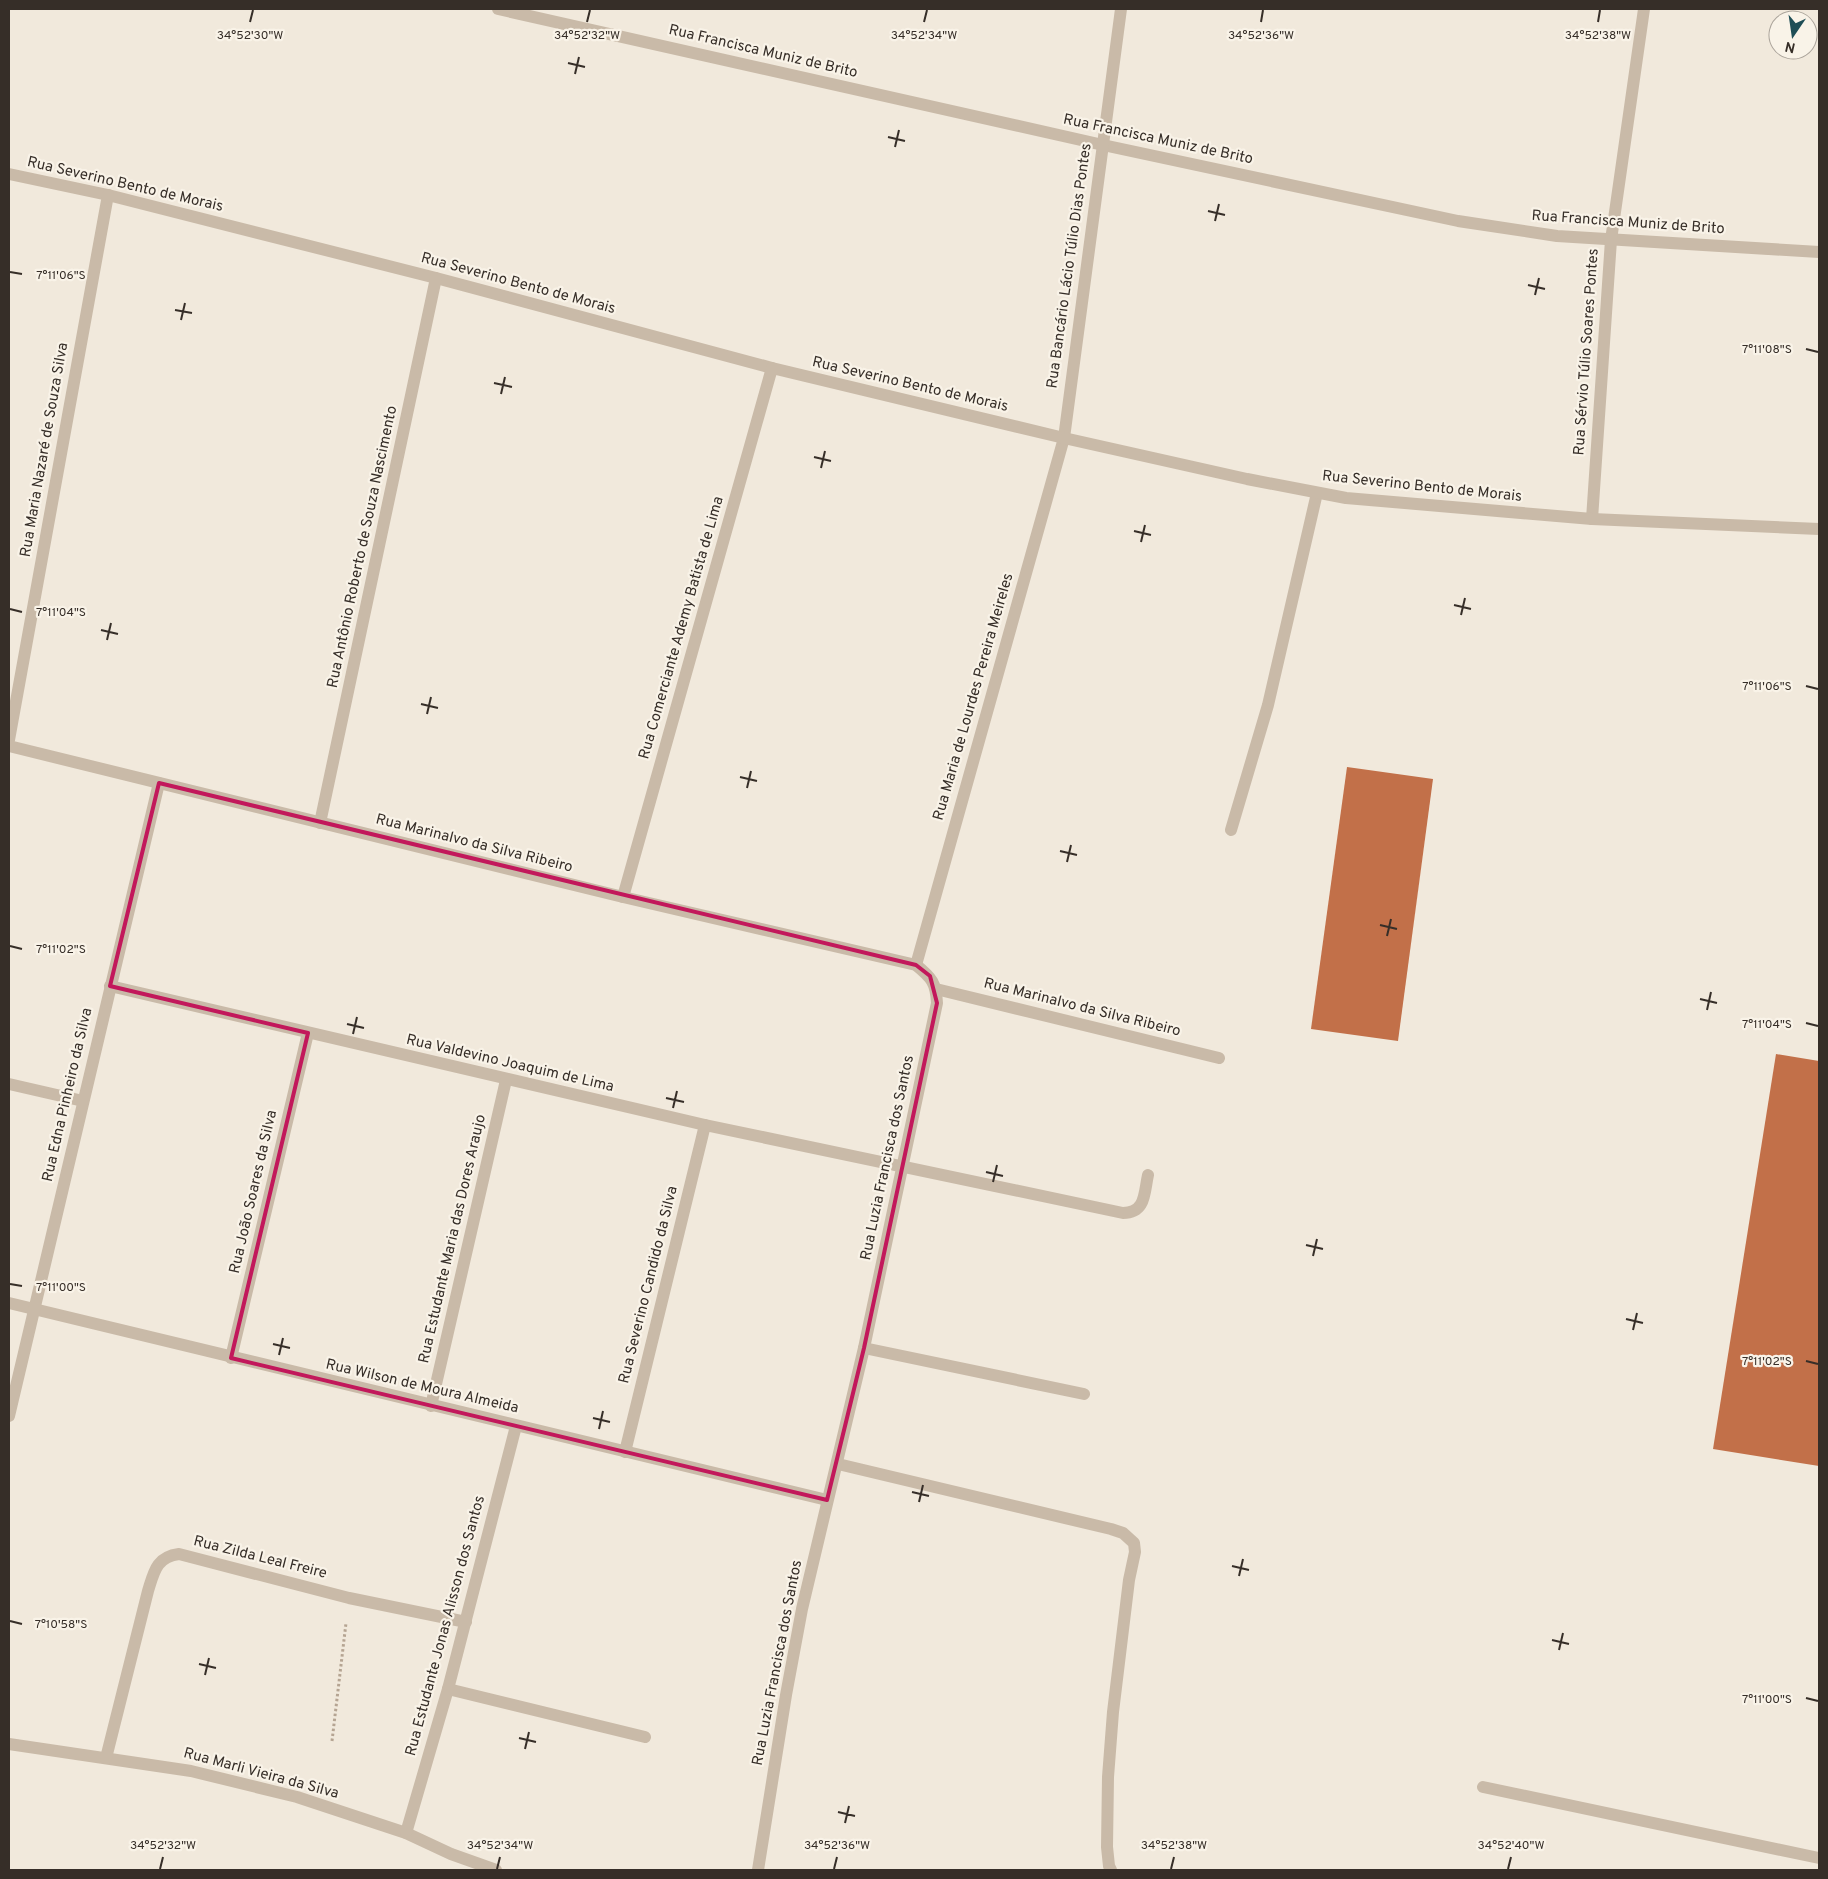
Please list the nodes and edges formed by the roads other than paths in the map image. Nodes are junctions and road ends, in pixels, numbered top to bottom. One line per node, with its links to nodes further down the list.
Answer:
1 (498, 9): 4 (street, Rua Francisca Muniz de Brito)
2 (1121, 9): 4 (street, Rua Bancário Lácio Túlio Dias Pontes)
3 (1644, 9): 7 (street, Rua Sérvio Túlio Soares Pontes)
4 (1103, 145): 7 (street, Rua Francisca Muniz de Brito); 11 (street, Rua Bancário Lácio Túlio Dias Pontes)
5 (9, 174): 6 (street, Rua Severino Bento de Morais)
6 (108, 195): 9 (street, Rua Severino Bento de Morais); 15 (street, Rua Maria Nazaré de Souza Silva)
7 (1611, 240): 8 (street, Rua Francisca Muniz de Brito); 13 (street, Rua Sérvio Túlio Soares Pontes)
8 (1819, 252)
9 (436, 278): 10 (street, Rua Severino Bento de Morais); 18 (street, Rua Antônio Roberto de Souza Nascimento)
10 (772, 368): 11 (street, Rua Severino Bento de Morais); 20 (street, Rua Comerciante Ademy Batista de Lima)
11 (1064, 438): 12 (street, Rua Severino Bento de Morais); 21 (street, Rua Maria de Lourdes Pereira Meireles)
12 (1317, 492): 13 (street, Rua Severino Bento de Morais); 19 (street)
13 (1592, 520): 14 (street, Rua Severino Bento de Morais)
14 (1819, 529)
15 (9, 740)
16 (9, 746): 17 (street, Rua Marinalvo da Silva Ribeiro)
17 (159, 782): 18 (street, Rua Marinalvo da Silva Ribeiro); 23 (street, Rua Edna Pinheiro da Silva)
18 (320, 823): 20 (street, Rua Marinalvo da Silva Ribeiro)
19 (1231, 830)
20 (623, 897): 21 (street, Rua Marinalvo da Silva Ribeiro)
21 (916, 965): 22 (street, Rua Marinalvo da Silva Ribeiro)
22 (930, 976): 24 (street, Rua Luzia Francisca dos Santos)
23 (110, 986): 25 (street, Rua Valdevino Joaquim de Lima); 29 (street, Rua Edna Pinheiro da Silva)
24 (936, 989): 26 (street, Rua Marinalvo da Silva Ribeiro); 31 (street, Rua Luzia Francisca dos Santos)
25 (308, 1033): 27 (street, Rua Valdevino Joaquim de Lima); 36 (street, Rua João Soares da Silva)
26 (1219, 1058)
27 (506, 1080): 30 (street, Rua Valdevino Joaquim de Lima); 38 (street, Rua Estudante Maria das Dores Araujo)
28 (9, 1084): 29 (street)
29 (83, 1101): 34 (street, Rua Edna Pinheiro da Silva)
30 (705, 1125): 31 (street, Rua Valdevino Joaquim de Lima); 41 (street, Rua Severino Candido da Silva)
31 (902, 1167): 32 (street, Rua Valdevino Joaquim de Lima); 35 (street, Rua Luzia Francisca dos Santos)
32 (1148, 1175)
33 (9, 1304): 34 (street, Rua Wilson de Moura Almeida)
34 (34, 1309): 36 (street, Rua Wilson de Moura Almeida); 39 (street, Rua Edna Pinheiro da Silva)
35 (864, 1348): 37 (street); 42 (street, Rua Luzia Francisca dos Santos)
36 (231, 1358): 38 (street, Rua Wilson de Moura Almeida)
37 (1084, 1394)
38 (431, 1406): 40 (street, Rua Wilson de Moura Almeida)
39 (9, 1416)
40 (516, 1426): 41 (street, Rua Wilson de Moura Almeida); 44 (street, Rua Estudante Jonas Alisson dos Santos)
41 (625, 1452): 43 (street, Rua Wilson de Moura Almeida)
42 (838, 1464): 43 (street, Rua Luzia Francisca dos Santos); 54 (street)
43 (827, 1500): 53 (street, Rua Luzia Francisca dos Santos)
44 (466, 1622): 45 (street, Rua Estudante Jonas Alisson dos Santos); 48 (street, Rua Zilda Leal Freire)
45 (448, 1689): 46 (street); 50 (street, Rua Estudante Jonas Alisson dos Santos)
46 (645, 1737)
47 (9, 1744): 48 (street, Rua Marli Vieira da Silva)
48 (106, 1758): 50 (street, Rua Marli Vieira da Silva)
49 (1484, 1787): 51 (street)
50 (406, 1833): 52 (street, Rua Marli Vieira da Silva)
51 (1819, 1858)
52 (496, 1870)
53 (758, 1870)
54 (1111, 1870)

